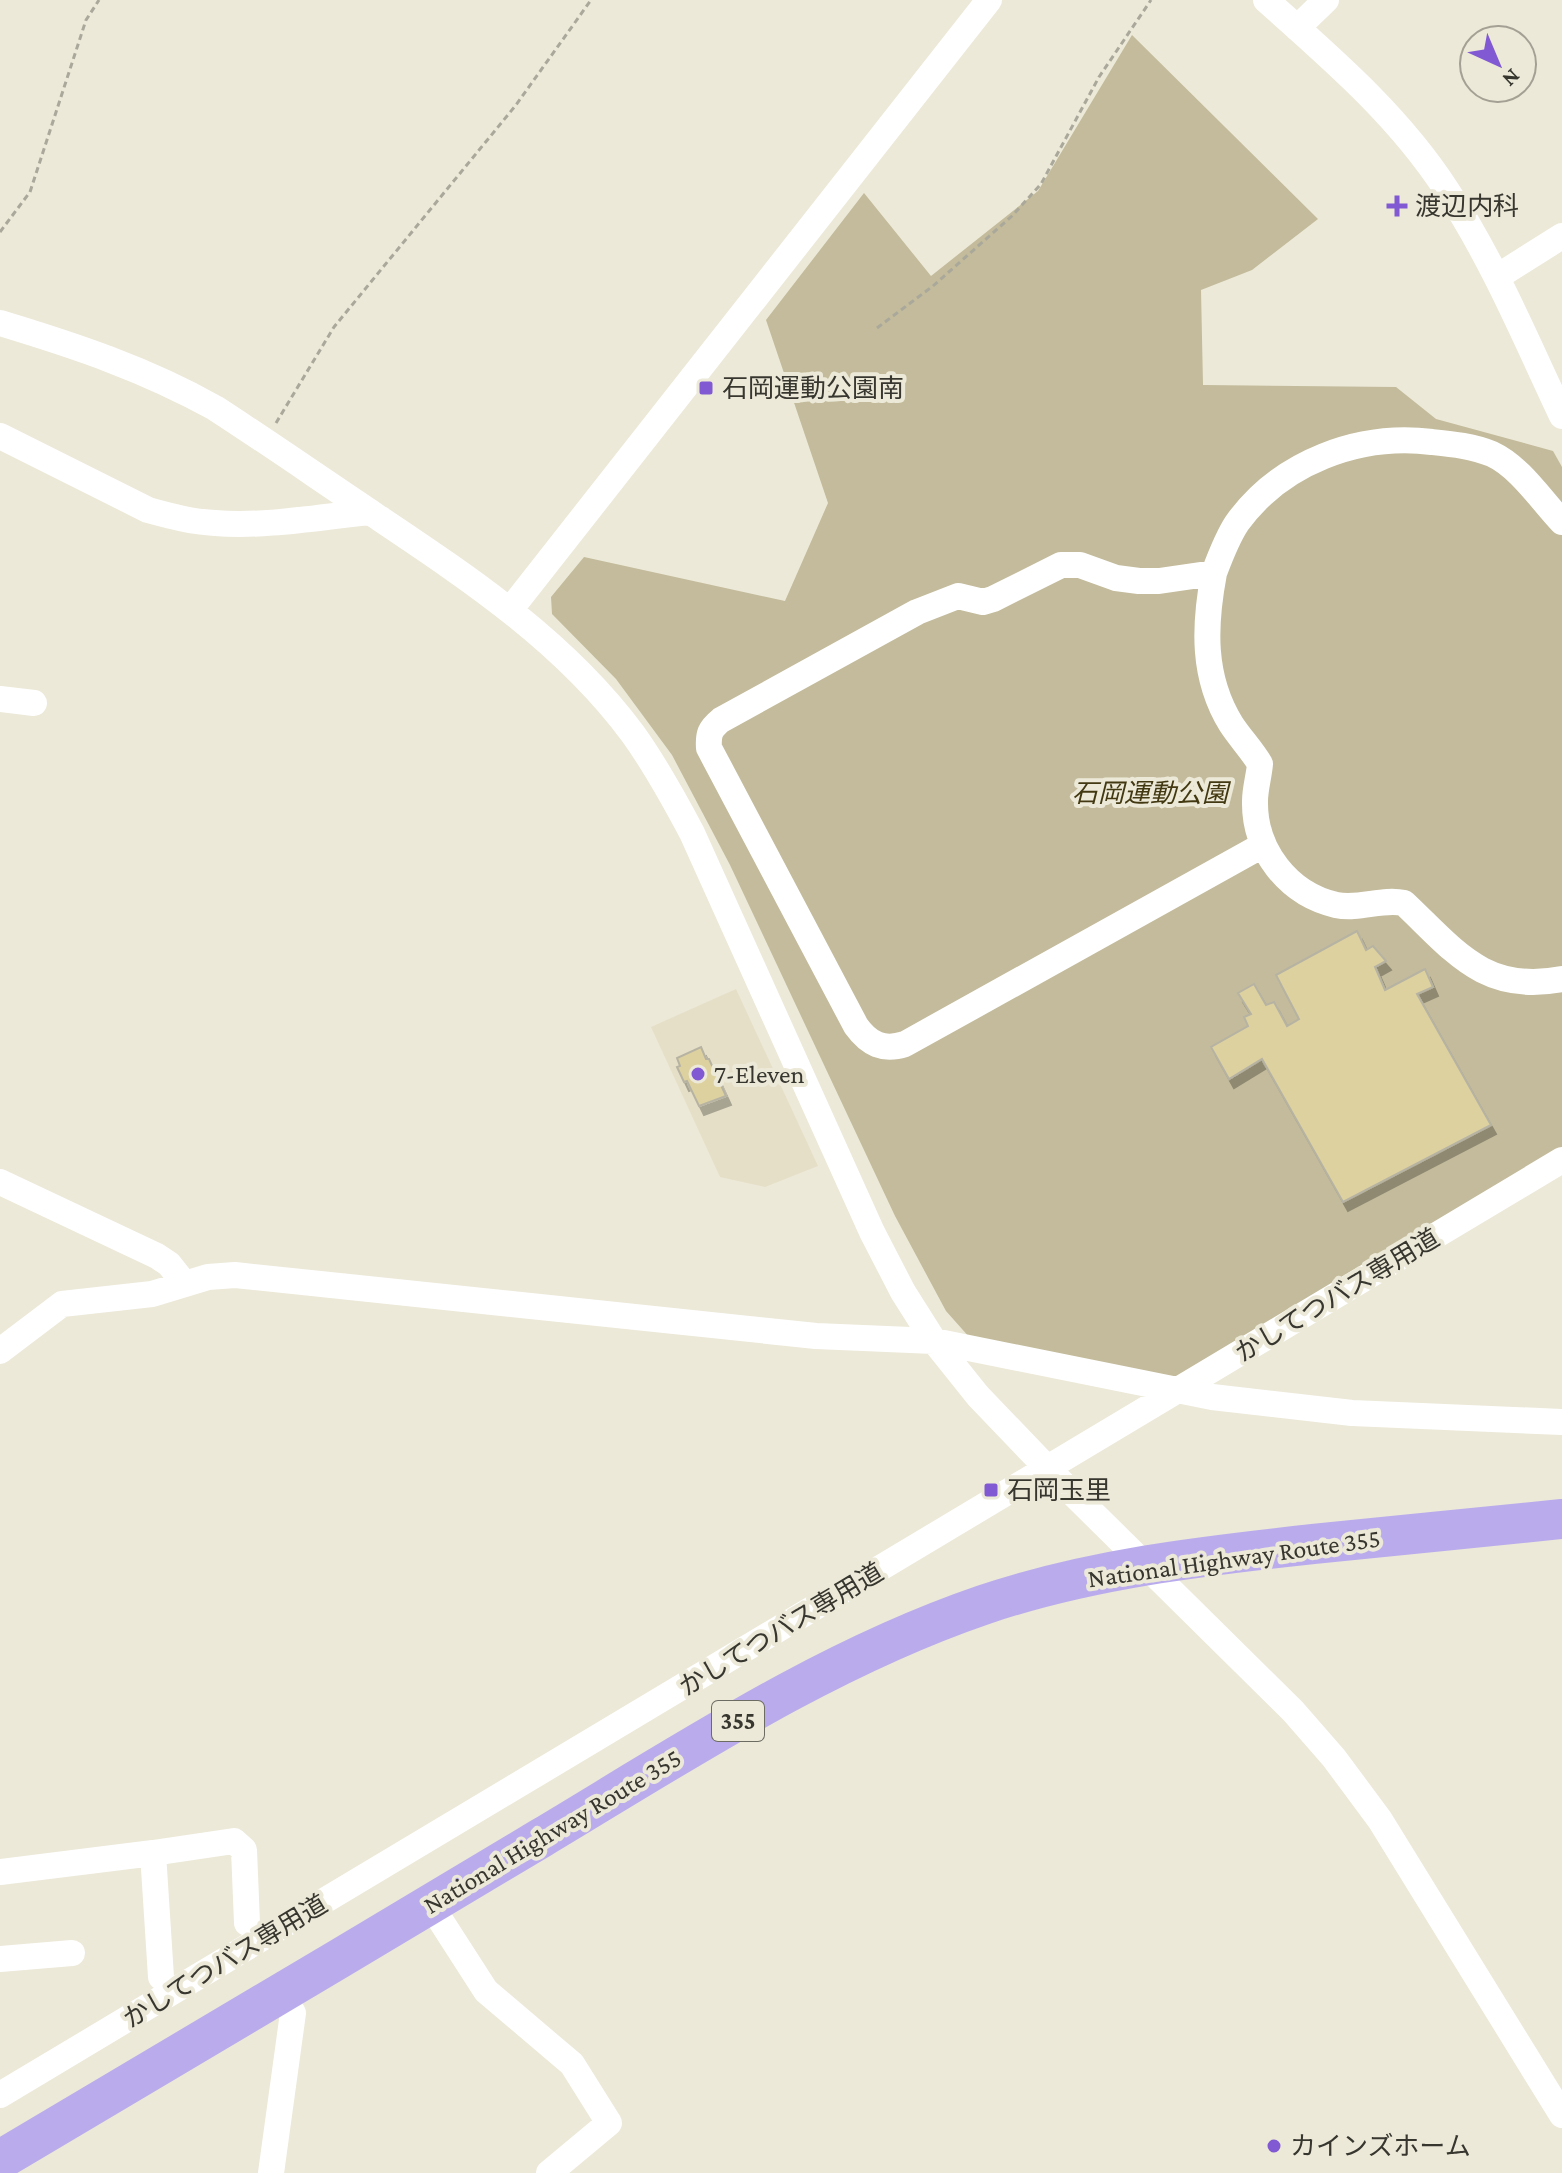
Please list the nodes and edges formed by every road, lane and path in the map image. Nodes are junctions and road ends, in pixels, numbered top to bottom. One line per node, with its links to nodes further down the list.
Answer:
1 (99, 0): 8 (path)
2 (591, 0): 15 (path)
3 (989, 0): 19 (street)
4 (1151, 0): 12 (path)
5 (1266, 0): 7 (street)
6 (1326, 0): 7 (street)
7 (1297, 28): 10 (street)
8 (0, 232)
9 (1562, 236): 10 (street)
10 (1497, 277): 13 (street)
11 (0, 323): 15 (street)
12 (877, 328)
13 (1562, 416)
14 (0, 436): 16 (street)
15 (265, 441): 16 (street)
16 (370, 512): 19 (street)
17 (1562, 522): 18 (street)
18 (1214, 573): 22 (street); 22 (street)
19 (510, 610): 27 (street)
20 (0, 699): 21 (street)
21 (34, 703)
22 (1263, 845): 23 (street)
23 (1562, 979)
24 (1562, 1160): 29 (street, かしてつバス専用道)
25 (0, 1182): 26 (street)
26 (184, 1283): 27 (street); 28 (street)
27 (934, 1341): 29 (street); 31 (street)
28 (0, 1351)
29 (1179, 1390): 30 (street); 31 (street, かしてつバス専用道)
30 (1562, 1422)
31 (1048, 1469): 33 (street); 42 (street, かしてつバス専用道)
32 (1562, 1519): 33 (highway, National Highway Route 355 / 355)
33 (1146, 1565): 36 (highway, National Highway Route 355 / 355); 43 (street)
34 (153, 1853): 35 (street); 37 (street); 40 (street)
35 (0, 1872)
36 (430, 1904): 41 (highway, National Highway Route 355 / 355); 46 (street)
37 (247, 1923)
38 (72, 1953): 39 (street)
39 (0, 1959)
40 (161, 1977)
41 (282, 1993): 44 (highway, National Highway Route 355 / 355); 45 (street)
42 (0, 2095)
43 (1562, 2115)
44 (0, 2160)
45 (271, 2173)
46 (549, 2173)

